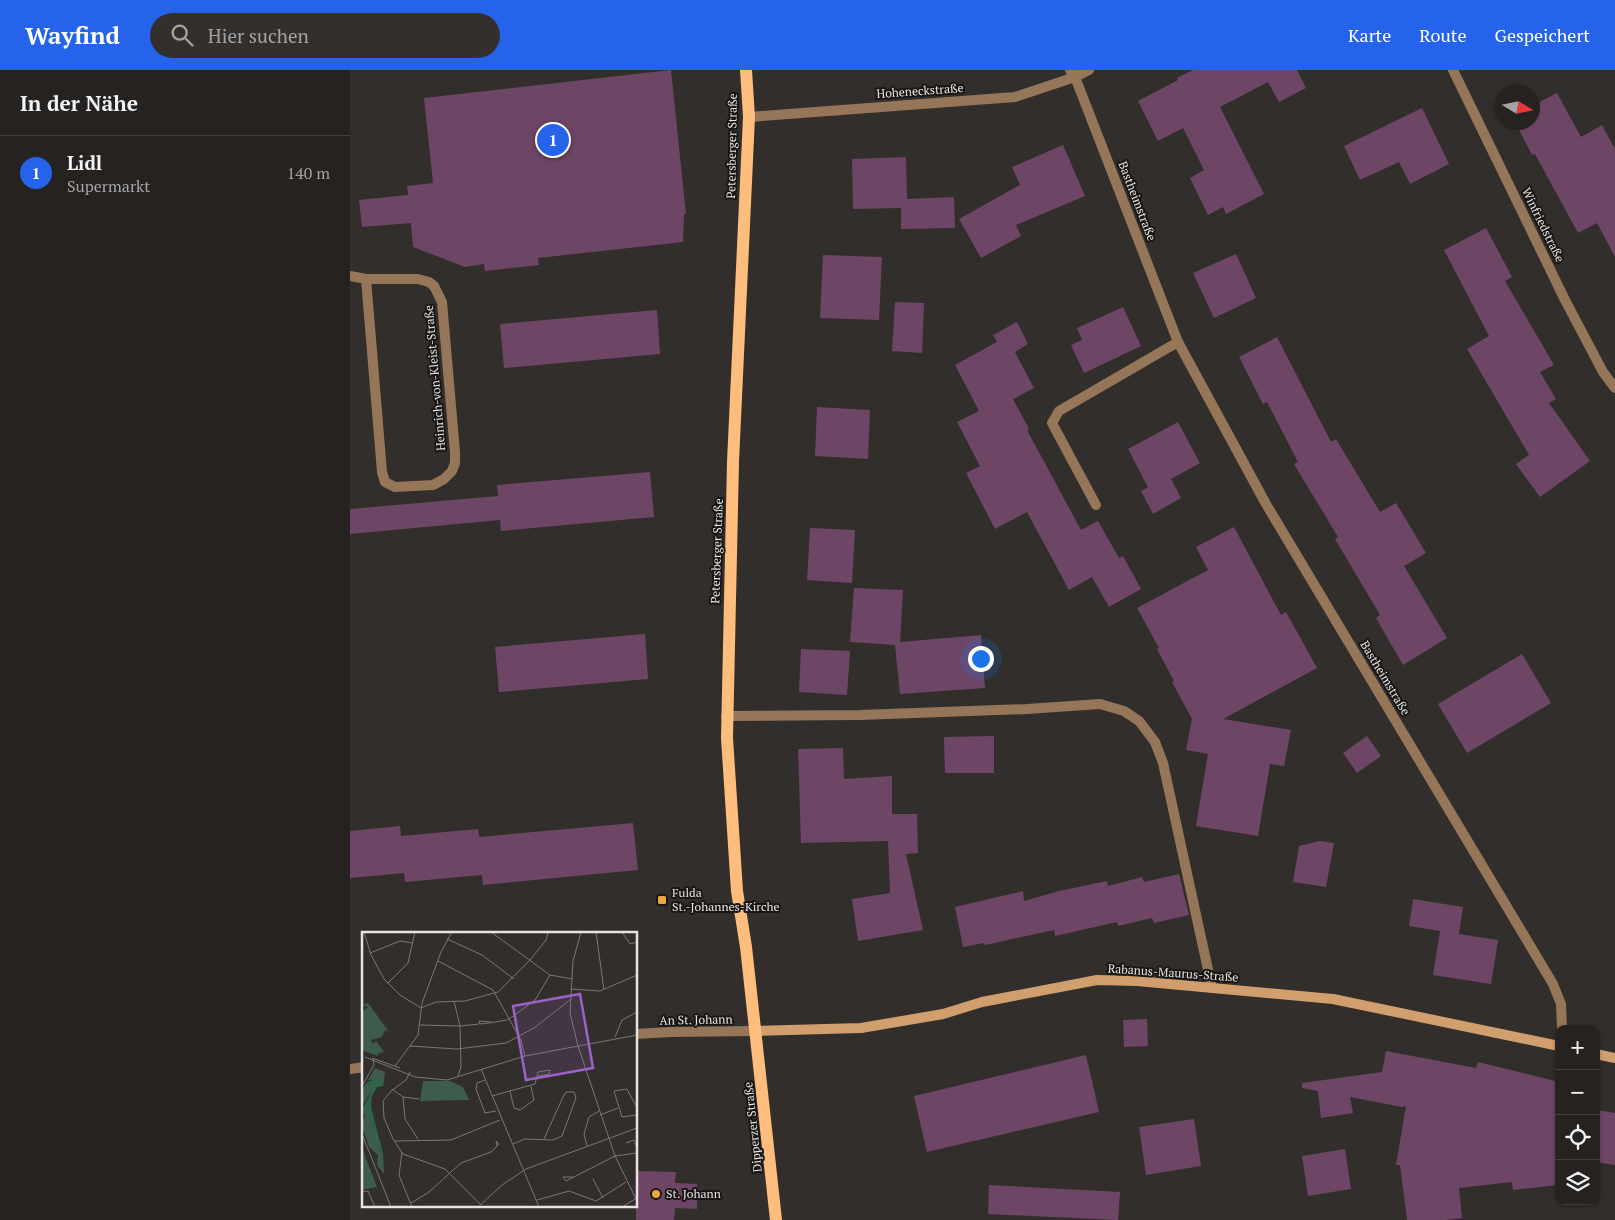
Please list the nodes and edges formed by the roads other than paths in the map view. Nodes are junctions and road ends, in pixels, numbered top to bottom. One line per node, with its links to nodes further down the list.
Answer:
1 (746, 70): 5 (main road, Petersberger Straße)
2 (1089, 70): 4 (street, Hoheneckstraße)
3 (1453, 70): 9 (street, Winfriedstraße)
4 (1072, 74): 5 (street, Hoheneckstraße); 8 (street, Bastheimstraße)
5 (749, 117): 11 (main road, Petersberger Straße)
6 (350, 276): 7 (street, Heinrich-von-Kleist-Straße)
7 (366, 279): 7 (street, Heinrich-von-Kleist-Straße)
8 (1178, 342): 10 (street); 13 (street, Bastheimstraße)
9 (1615, 388)
10 (1096, 505)
11 (726, 716): 12 (street); 14 (main road, Petersberger Straße)
12 (1212, 988): 14 (main road, Rabanus-Maurus-Straße); 16 (main road, Rabanus-Maurus-Straße)
13 (1562, 1025)
14 (756, 1031): 15 (street, An St. Johann); 19 (main road, Dipperzer Straße)
15 (638, 1034)
16 (1555, 1045)
17 (1600, 1055): 18 (main road)
18 (1615, 1058)
19 (776, 1220)

